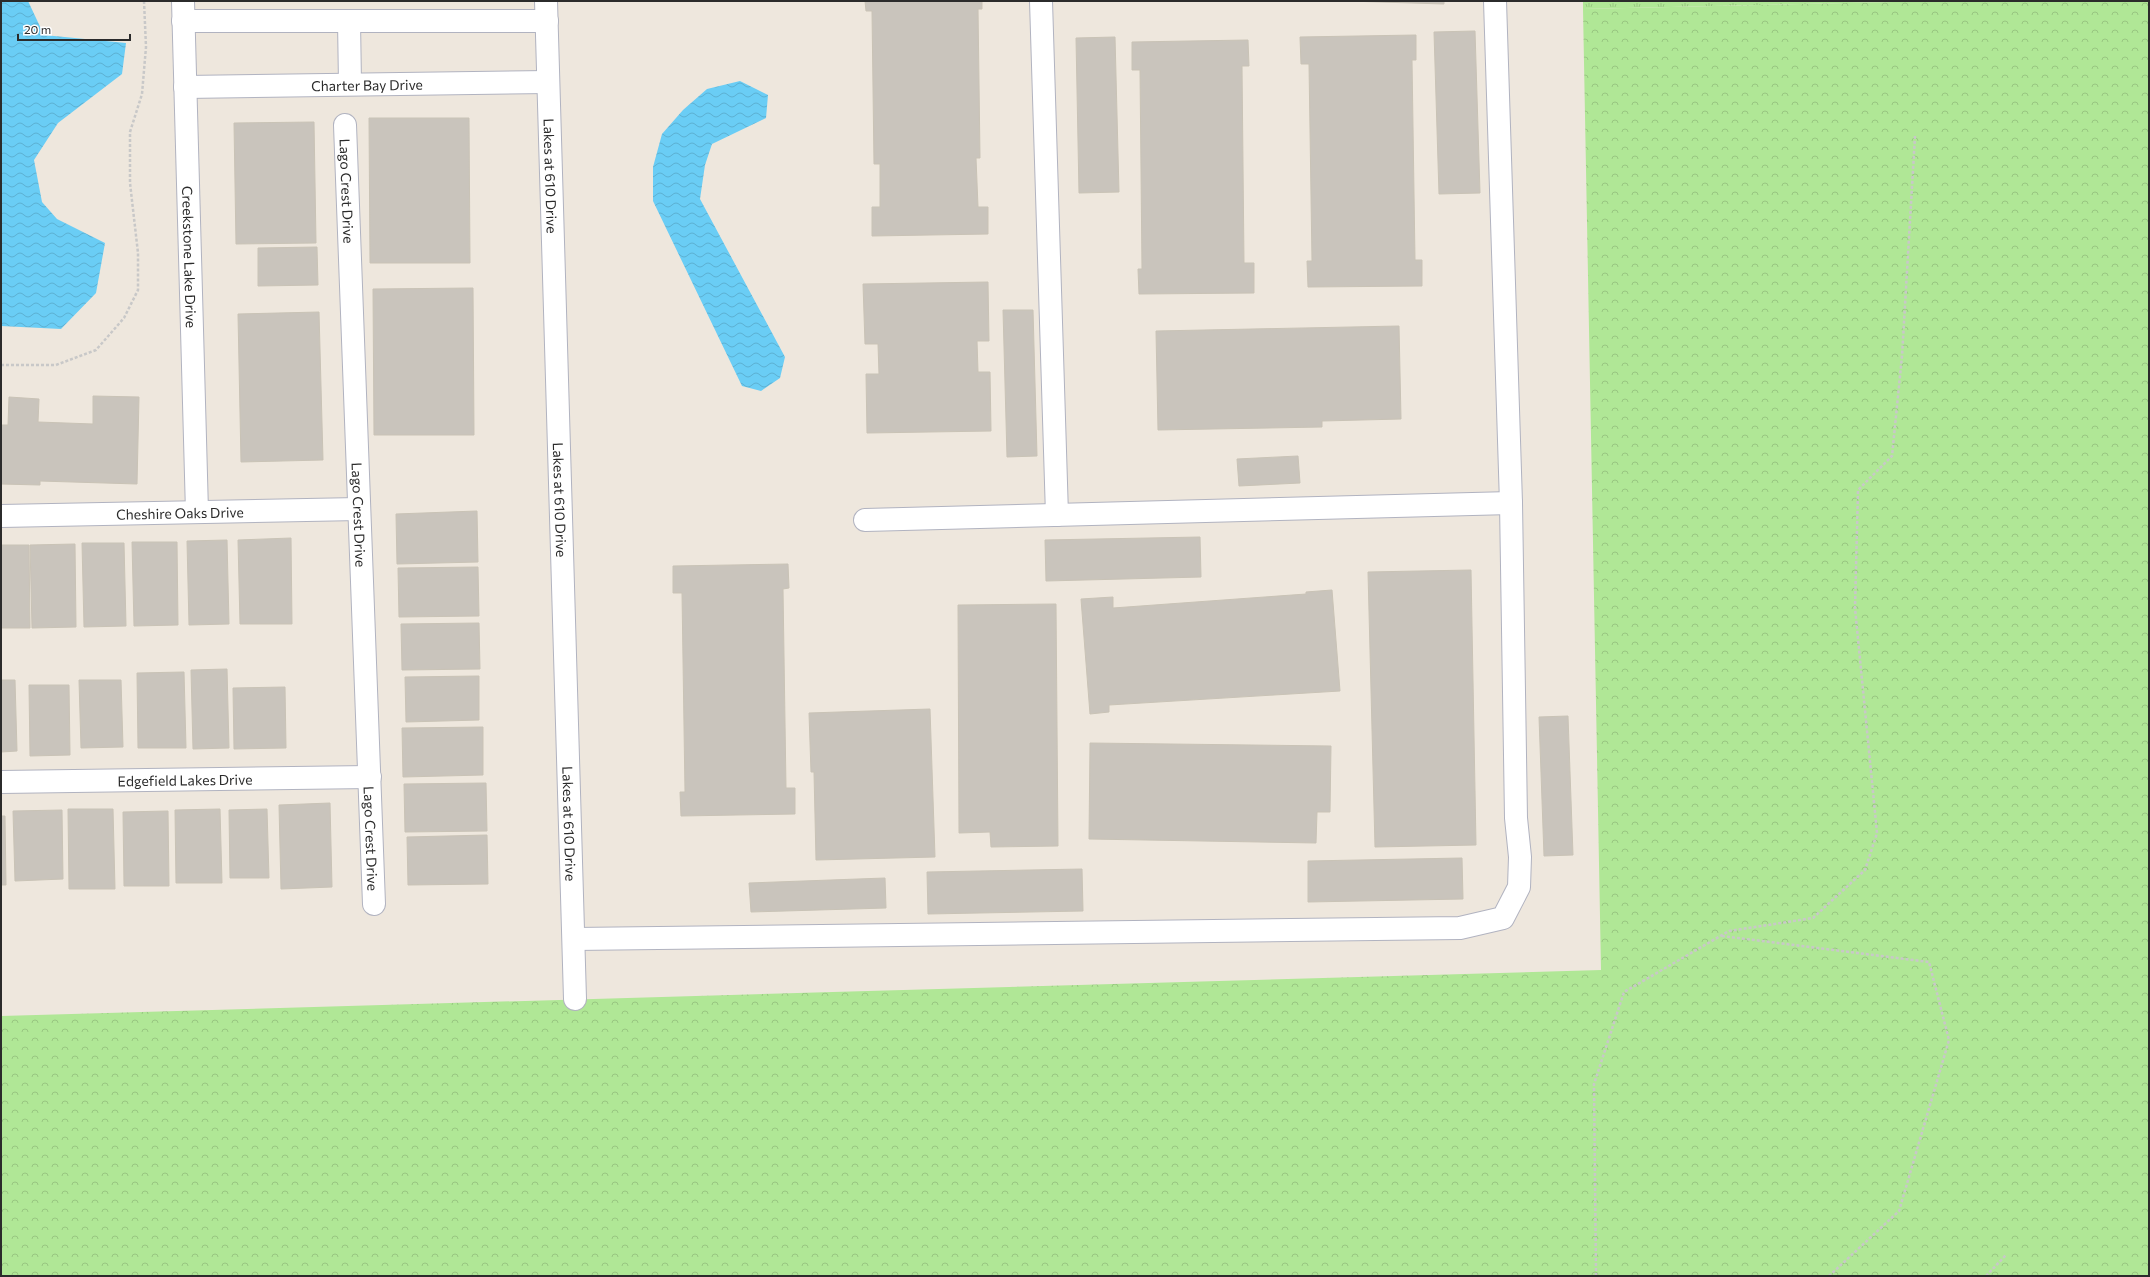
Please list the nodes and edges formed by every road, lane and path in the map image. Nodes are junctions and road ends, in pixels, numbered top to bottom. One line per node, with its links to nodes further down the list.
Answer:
1 (144, 1): 12 (path)
2 (1041, 1): 16 (street)
3 (1495, 1): 13 (street)
4 (183, 11): 6 (street); 9 (street, Creekstone Lake Drive)
5 (547, 11): 6 (street); 7 (street, Lakes at 610 Drive)
6 (349, 21): 8 (street)
7 (548, 82): 8 (street, Charter Bay Drive); 23 (street, Lakes at 610 Drive)
8 (350, 84): 9 (street, Charter Bay Drive)
9 (185, 87): 15 (street, Creekstone Lake Drive)
10 (345, 124): 14 (street, Lago Crest Drive)
11 (1915, 136): 22 (path)
12 (1, 365)
13 (1511, 503): 16 (street); 23 (street)
14 (359, 509): 15 (street, Cheshire Oaks Drive); 19 (street, Lago Crest Drive)
15 (197, 512): 17 (street, Cheshire Oaks Drive)
16 (1058, 515): 18 (street)
17 (1, 516)
18 (865, 520)
19 (370, 777): 20 (street, Edgefield Lakes Drive); 21 (street, Lago Crest Drive)
20 (1, 782)
21 (374, 904)
22 (1721, 936): 26 (path); 27 (path)
23 (574, 939): 24 (street, Lakes at 610 Drive)
24 (576, 1000)
25 (2006, 1255): 28 (path)
26 (1596, 1276)
27 (1829, 1276)
28 (1986, 1276)

